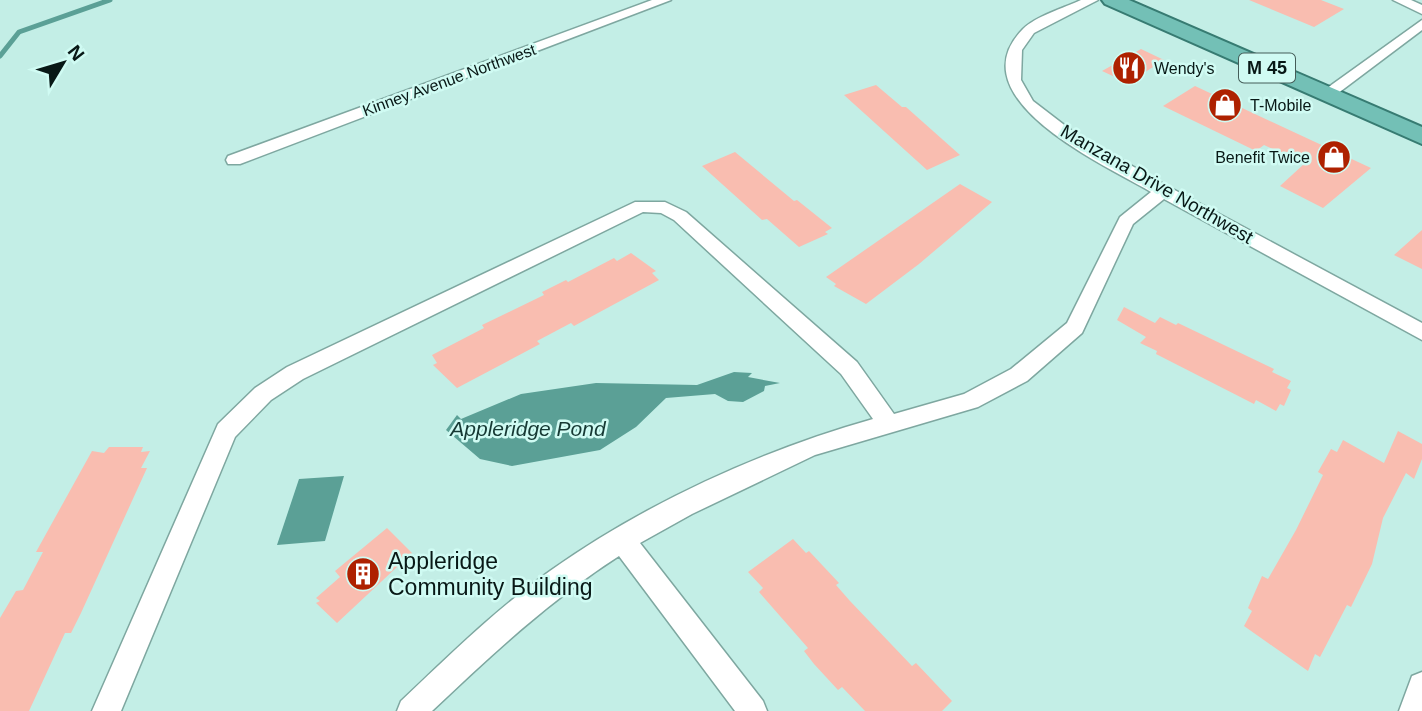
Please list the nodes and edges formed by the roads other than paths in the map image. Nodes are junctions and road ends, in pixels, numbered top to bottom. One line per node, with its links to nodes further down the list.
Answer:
1 (664, 0): 9 (street, Kinney Avenue Northwest)
2 (1091, 0): 10 (street, Manzana Drive Northwest)
3 (1112, 0): 7 (highway, M 45)
4 (1400, 0): 5 (street)
5 (1422, 10)
6 (1422, 24): 7 (street)
7 (1328, 94): 8 (highway, M 45)
8 (1422, 136)
9 (234, 160)
10 (1163, 191): 11 (street, Manzana Drive Northwest); 12 (street)
11 (1422, 332)
12 (888, 425): 13 (street); 15 (street)
13 (622, 540): 16 (street); 17 (street)
14 (1422, 686): 18 (street)
15 (106, 711)
16 (411, 711)
17 (753, 711)
18 (1413, 711)

